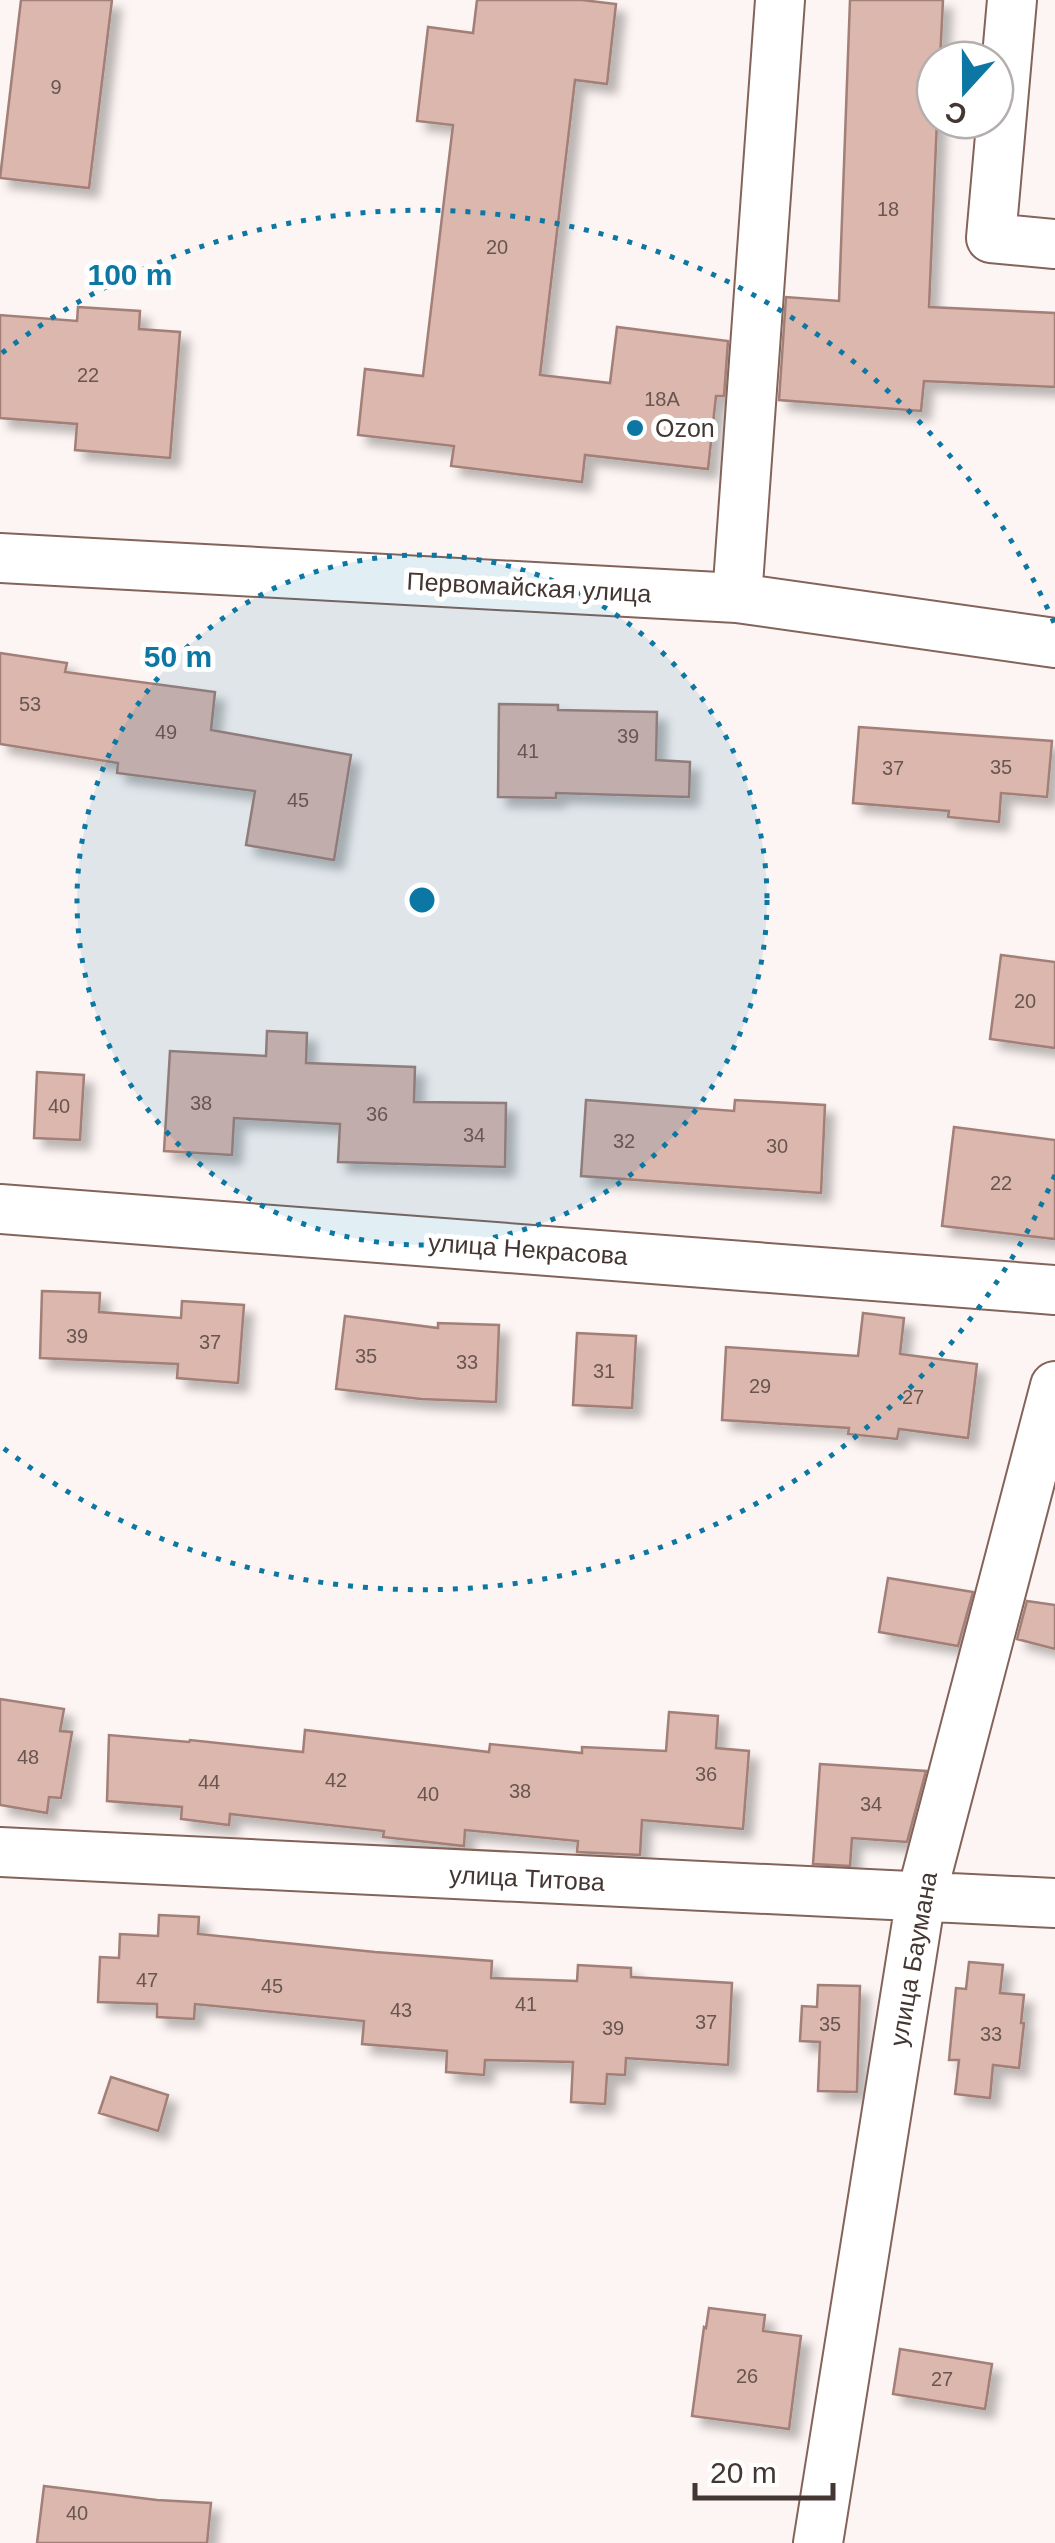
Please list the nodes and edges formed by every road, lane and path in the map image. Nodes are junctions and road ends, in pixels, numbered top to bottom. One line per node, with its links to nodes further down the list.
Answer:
1 (780, 0): 5 (street)
2 (1012, 0): 3 (street)
3 (1055, 244)
4 (0, 558): 5 (street, Первомайская улица)
5 (737, 598): 6 (street, Первомайская улица)
6 (1055, 644)
7 (0, 1209): 8 (street, улица Некрасова)
8 (1055, 1290)
9 (1055, 1386): 11 (street, улица Баумана)
10 (0, 1852): 11 (street, улица Титова)
11 (921, 1897): 12 (street, улица Титова); 13 (street, улица Баумана)
12 (1055, 1904)
13 (818, 2543)

